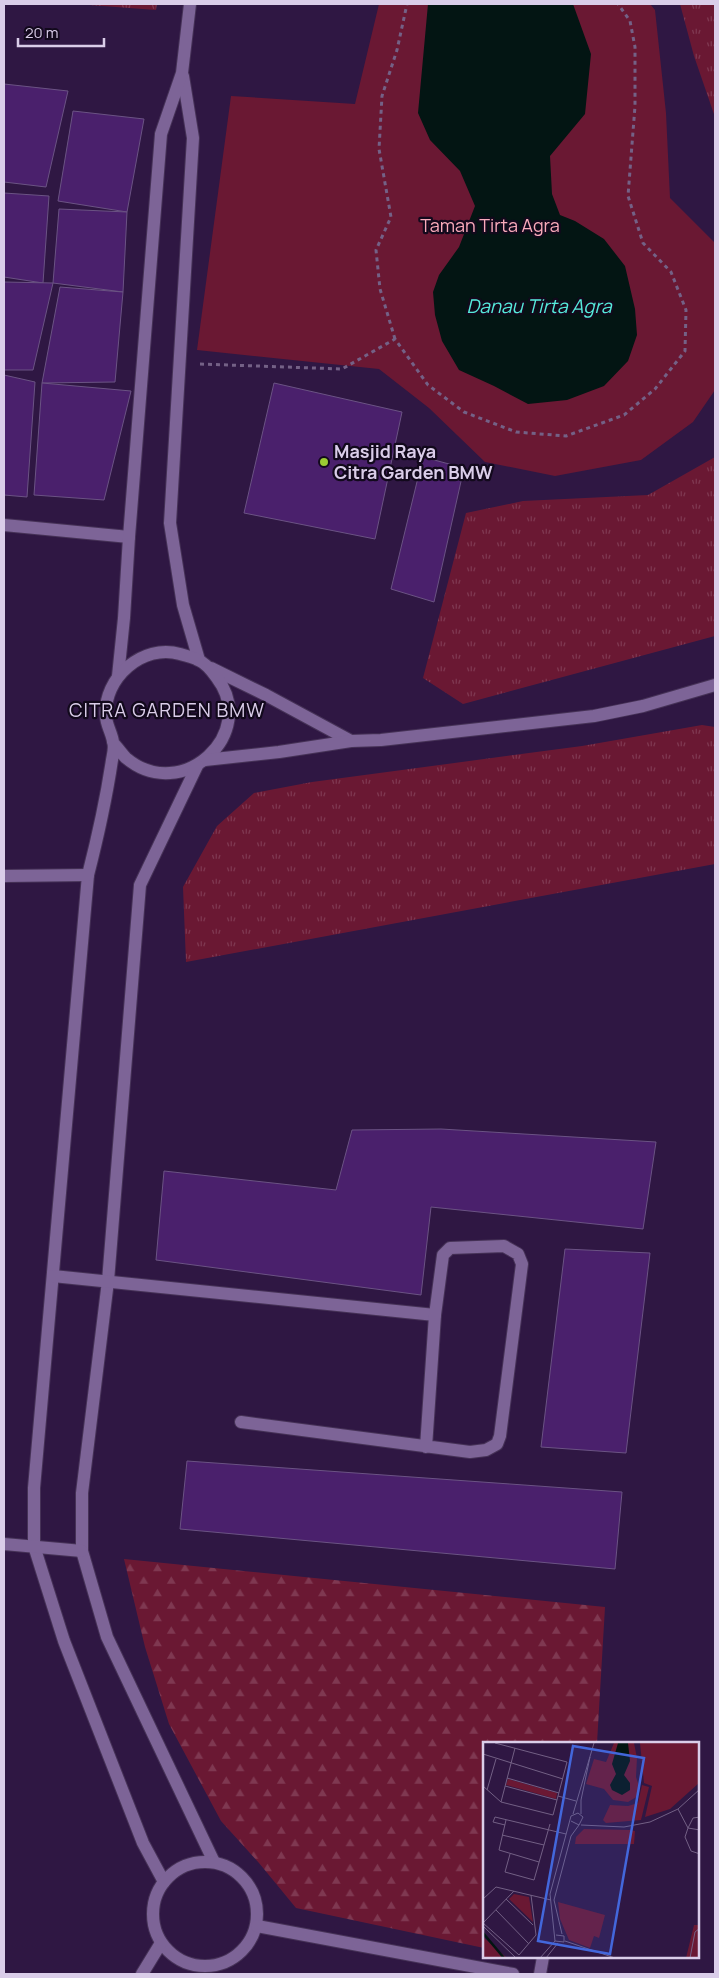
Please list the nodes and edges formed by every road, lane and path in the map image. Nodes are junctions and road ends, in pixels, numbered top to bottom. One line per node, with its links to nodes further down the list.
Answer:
1 (190, 4): 4 (street)
2 (407, 4): 5 (path)
3 (618, 4): 5 (path)
4 (182, 74): 6 (street); 8 (street)
5 (394, 340): 6 (path)
6 (180, 363): 9 (street)
7 (4, 526): 8 (street)
8 (128, 537): 10 (street)
9 (204, 664): 10 (street); 12 (street); 14 (street)
10 (118, 676): 13 (street)
11 (715, 685): 12 (street)
12 (351, 740): 14 (street)
13 (114, 744): 14 (street); 15 (street)
14 (201, 763): 18 (street)
15 (88, 875): 16 (street); 17 (street)
16 (4, 876)
17 (53, 1276): 18 (street); 23 (street)
18 (108, 1281): 19 (street); 24 (street)
19 (435, 1315): 21 (street); 21 (street)
20 (241, 1422): 21 (street)
21 (426, 1447)
22 (4, 1544): 23 (street)
23 (34, 1546): 24 (street); 26 (street)
24 (82, 1551): 25 (street)
25 (214, 1862): 26 (street); 27 (street)
26 (164, 1882): 28 (street)
27 (257, 1926): 30 (street); 32 (street)
28 (161, 1943): 30 (street); 31 (street)
29 (543, 1958): 33 (street)
30 (188, 1969)
31 (142, 1974)
32 (513, 1974)
33 (540, 1974)

